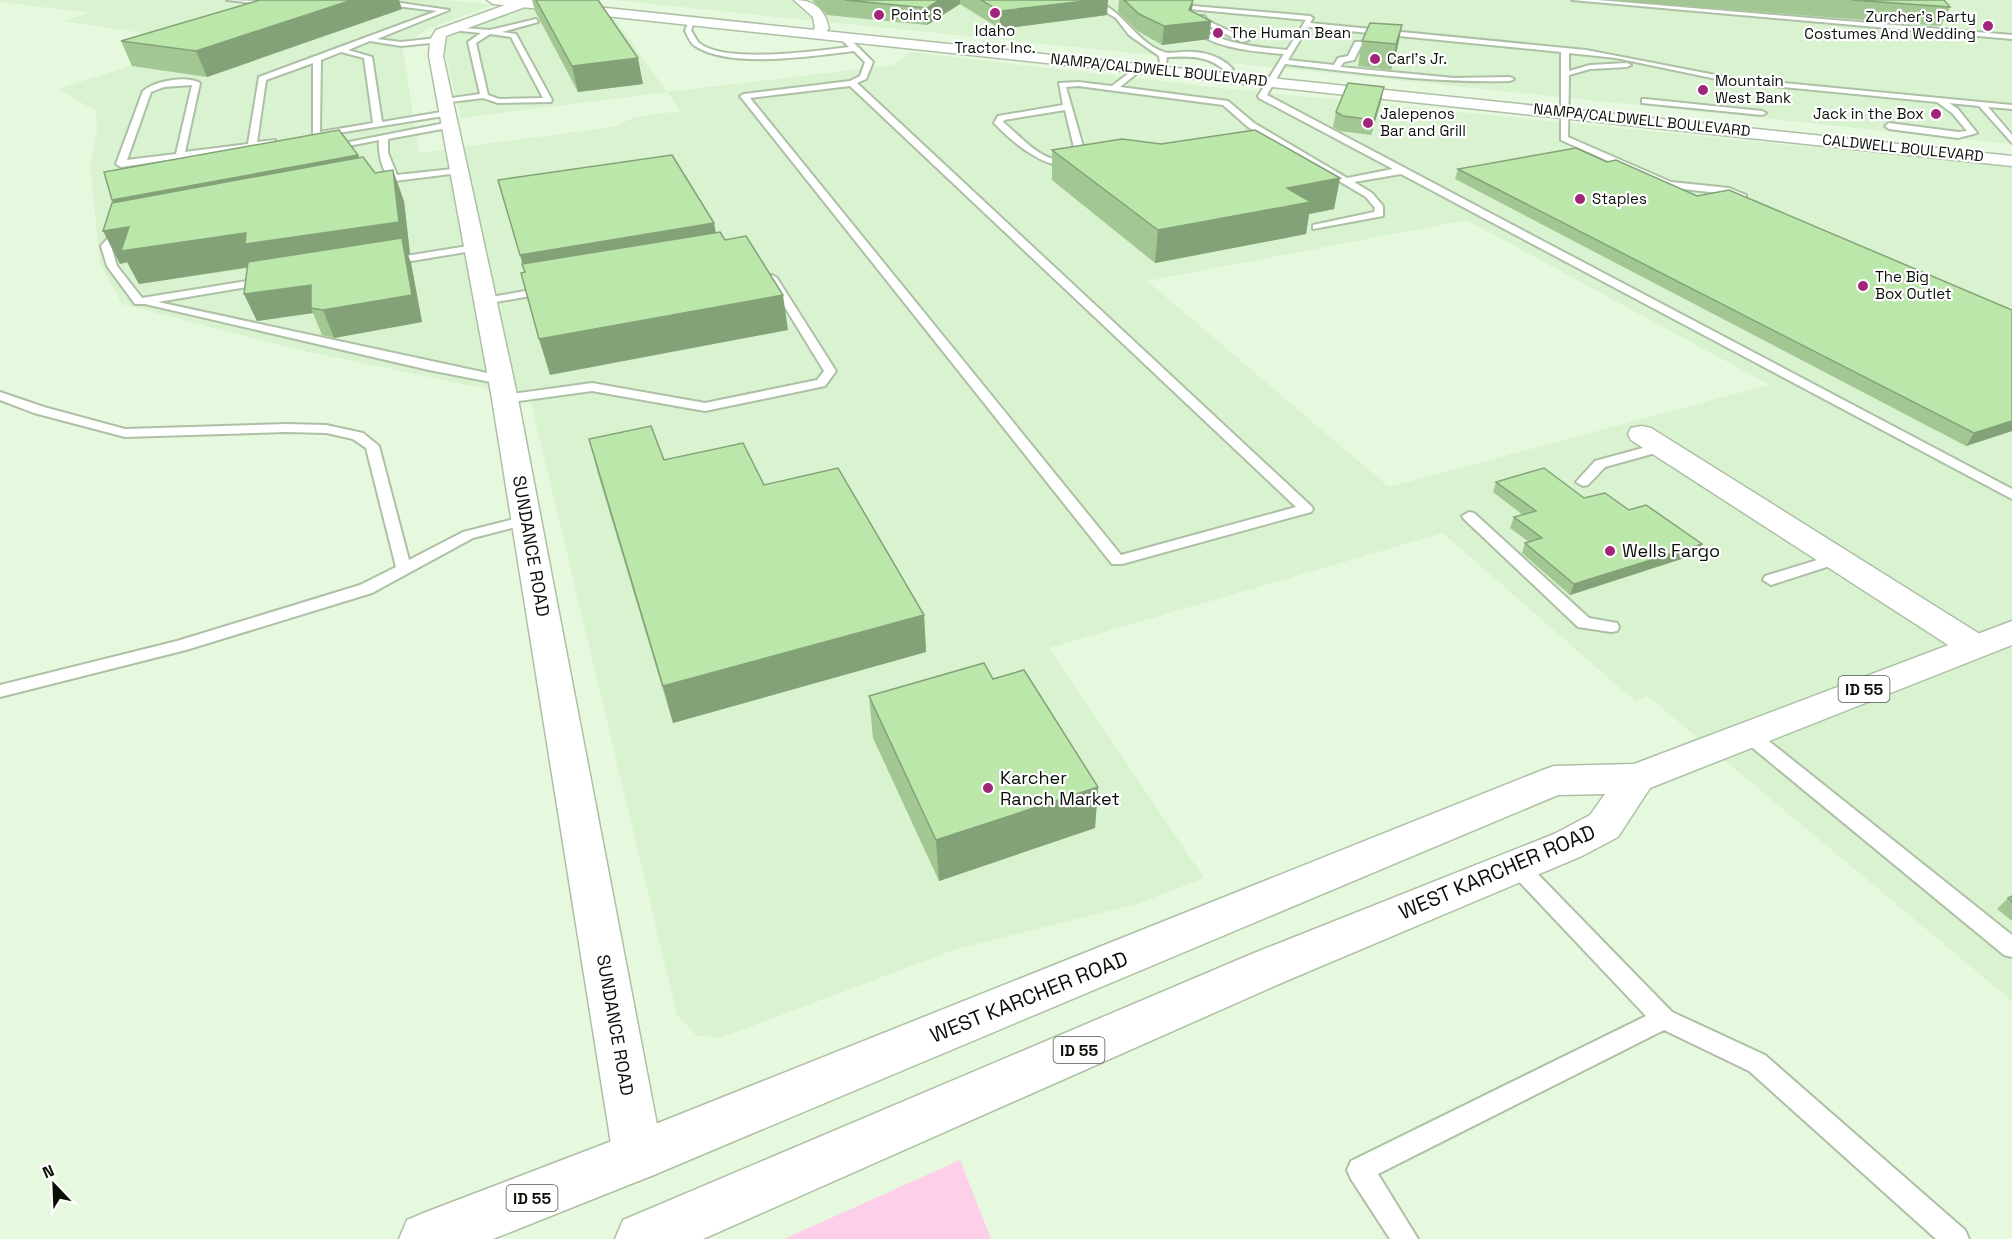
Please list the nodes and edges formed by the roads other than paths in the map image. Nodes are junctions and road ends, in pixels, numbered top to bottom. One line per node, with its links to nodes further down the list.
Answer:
1 (230, 0): 2 (lane)
2 (312, 0)
3 (383, 0): 23 (lane)
4 (494, 0): 10 (main road)
5 (564, 0): 19 (main road, NAMPA/CALDWELL BOULEVARD)
6 (800, 0): 19 (main road)
7 (1088, 0): 32 (lane)
8 (1197, 0): 12 (lane)
9 (1575, 0): 22 (lane)
10 (527, 2): 16 (main road, NAMPA/CALDWELL BOULEVARD); 18 (main road)
11 (1159, 5): 12 (lane)
12 (1190, 8): 13 (lane)
13 (1208, 9): 14 (lane); 17 (lane)
14 (1202, 17): 28 (lane); 28 (lane)
15 (536, 21): 20 (lane)
16 (691, 21): 19 (main road, NAMPA/CALDWELL BOULEVARD); 26 (lane)
17 (1306, 25): 29 (lane); 30 (lane)
18 (451, 28): 20 (lane); 24 (main road)
19 (820, 31): 21 (main road, NAMPA/CALDWELL BOULEVARD); 32 (main road, NAMPA/CALDWELL BOULEVARD)
20 (487, 33): 41 (lane); 41 (lane)
21 (842, 36): 26 (lane); 34 (main road, NAMPA/CALDWELL BOULEVARD)
22 (2012, 37)
23 (374, 40): 24 (lane); 27 (lane)
24 (437, 40): 48 (main road, SUNDANCE ROAD)
25 (1397, 44): 35 (lane)
26 (854, 49): 39 (lane)
27 (340, 50): 31 (lane); 50 (lane)
28 (1265, 50): 30 (lane)
29 (1565, 50): 33 (lane); 37 (lane)
30 (1289, 52): 36 (lane)
31 (317, 58): 53 (lane); 60 (lane)
32 (1163, 58): 36 (main road, NAMPA/CALDWELL BOULEVARD)
33 (1647, 66): 37 (lane); 42 (lane)
34 (1138, 68): 36 (main road, NAMPA/CALDWELL BOULEVARD); 40 (lane)
35 (1336, 68): 36 (lane); 38 (lane)
36 (1277, 72): 47 (main road, NAMPA/CALDWELL BOULEVARD); 68 (lane)
37 (1565, 74): 47 (lane)
38 (1510, 79)
39 (852, 83): 39 (lane)
40 (1114, 88): 45 (lane); 56 (lane)
41 (484, 96): 48 (lane)
42 (1939, 100): 44 (lane); 51 (lane)
43 (1645, 101): 49 (lane)
44 (1981, 104): 46 (lane); 58 (lane)
45 (1067, 107): 65 (lane); 65 (lane)
46 (2012, 107)
47 (1566, 108): 52 (main road, NAMPA/CALDWELL BOULEVARD); 70 (lane)
48 (447, 113): 50 (lane); 55 (lane); 67 (main road, SUNDANCE ROAD)
49 (1762, 113)
50 (378, 124): 53 (lane)
51 (1889, 126)
52 (1790, 131): 62 (main road, CALDWELL BOULEVARD); 66 (main road, CALDWELL BOULEVARD)
53 (316, 135): 54 (lane)
54 (305, 137)
55 (384, 137): 61 (lane); 67 (lane)
56 (1275, 139): 59 (lane); 69 (lane)
57 (284, 140): 60 (lane)
58 (2012, 140)
59 (1255, 142)
60 (252, 146): 63 (lane)
61 (317, 149)
62 (2012, 151)
63 (180, 156): 63 (lane)
64 (1101, 156): 65 (lane)
65 (1083, 159)
66 (2012, 160)
67 (459, 170): 73 (main road, SUNDANCE ROAD)
68 (1400, 171): 69 (lane); 84 (lane)
69 (1345, 181): 71 (lane)
70 (1758, 204)
71 (1317, 227)
72 (132, 228): 79 (lane)
73 (474, 248): 74 (lane); 78 (main road, SUNDANCE ROAD)
74 (370, 264)
75 (766, 269): 80 (lane)
76 (278, 279): 79 (lane)
77 (567, 287): 78 (lane)
78 (485, 301): 80 (main road, SUNDANCE ROAD)
79 (139, 302): 80 (lane)
80 (503, 389): 86 (main road, SUNDANCE ROAD)
81 (0, 396): 88 (lane)
82 (1651, 441): 83 (lane); 87 (main road)
83 (1583, 482)
84 (2012, 495)
85 (1469, 516): 90 (lane)
86 (526, 520): 88 (lane); 99 (main road, SUNDANCE ROAD)
87 (1837, 559): 89 (lane); 92 (main road)
88 (404, 569): 93 (lane)
89 (1771, 580)
90 (1611, 627)
91 (2012, 632): 92 (main road, WEST KARCHER ROAD / ID 55)
92 (1974, 646): 94 (main road, WEST KARCHER ROAD / ID 55)
93 (0, 691)
94 (1749, 735): 95 (main road, WEST KARCHER ROAD / ID 55); 97 (lane)
95 (1637, 778): 96 (main road, WEST KARCHER ROAD / ID 55); 99 (main road, WEST KARCHER ROAD / ID 55)
96 (1517, 866): 98 (lane); 101 (main road, WEST KARCHER ROAD / ID 55)
97 (2012, 948)
98 (1664, 1019): 102 (lane); 103 (lane)
99 (638, 1156): 100 (main road, WEST KARCHER ROAD / ID 55)
100 (426, 1239)
101 (642, 1239)
102 (1405, 1239)
103 (1956, 1239)

